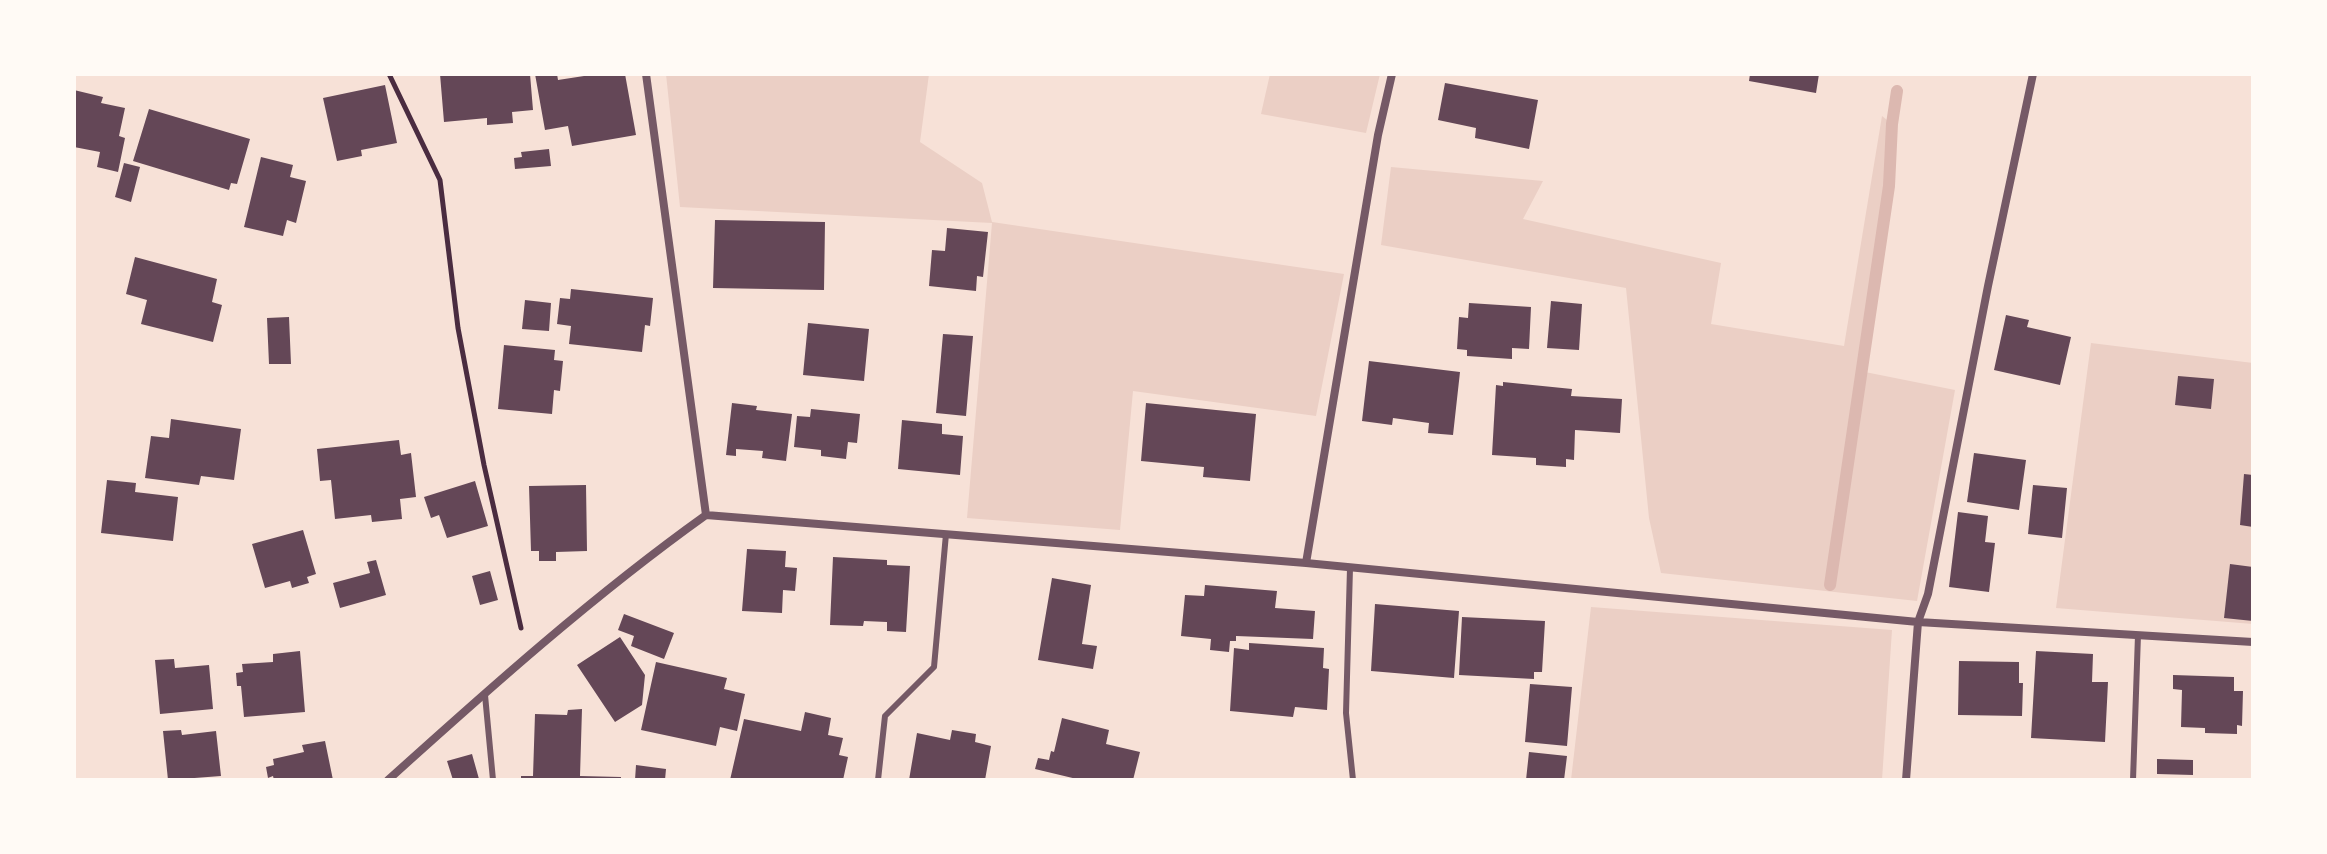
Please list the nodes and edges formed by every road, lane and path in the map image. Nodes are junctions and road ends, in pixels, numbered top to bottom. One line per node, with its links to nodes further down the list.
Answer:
1 (389, 74): 12 (path)
2 (646, 74): 5 (street)
3 (1392, 74): 7 (street)
4 (2033, 74): 9 (street)
5 (706, 515): 6 (street); 12 (street)
6 (946, 534): 7 (street); 16 (lane)
7 (1306, 563): 8 (street)
8 (1350, 568): 9 (street); 17 (lane)
9 (1918, 622): 10 (street); 18 (street)
10 (2138, 635): 11 (street); 19 (lane)
11 (2253, 642)
12 (530, 656): 13 (street)
13 (485, 695): 14 (street); 15 (lane)
14 (388, 780)
15 (493, 780)
16 (878, 780)
17 (1353, 780)
18 (1906, 780)
19 (2133, 780)

